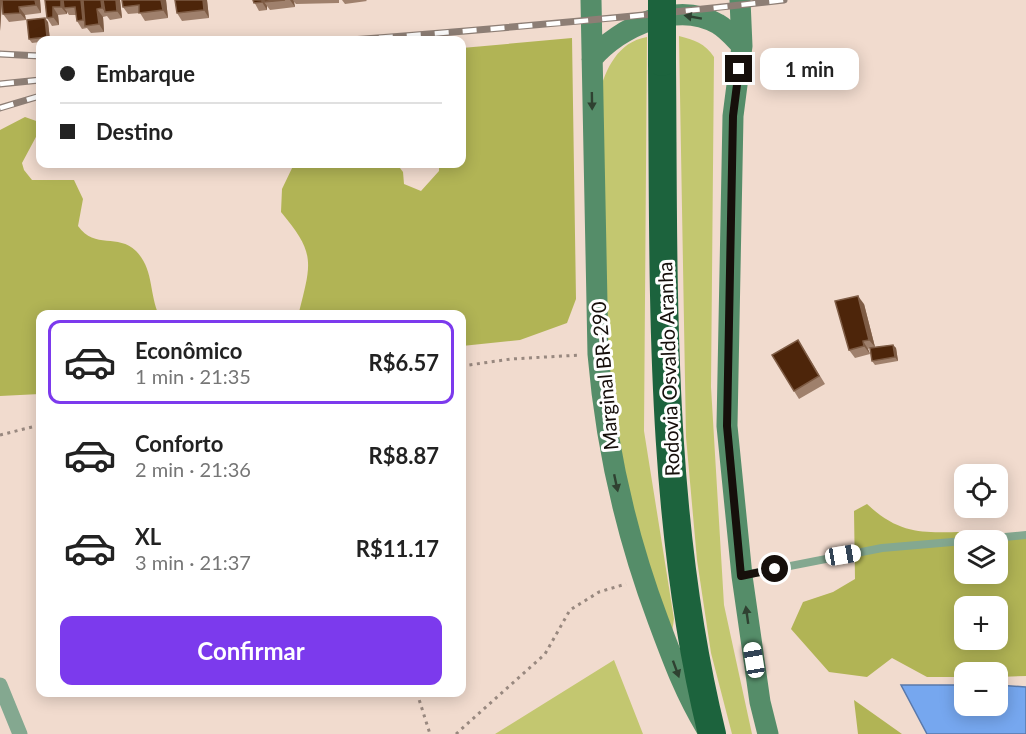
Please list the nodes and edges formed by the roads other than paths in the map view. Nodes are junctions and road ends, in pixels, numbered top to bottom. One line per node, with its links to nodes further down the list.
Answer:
1 (591, 0): 5 (main road, Marginal BR-290)
2 (662, 0): 12 (highway, Rodovia Osvaldo Aranha, bridge)
3 (740, 0): 4 (main road)
4 (742, 46): 5 (main road, one-way to 5); 9 (main road)
5 (592, 58): 12 (main road, Marginal BR-290, one-way to 12)
6 (1026, 535): 7 (lane)
7 (1008, 537)
8 (954, 542): 9 (lane)
9 (741, 576): 13 (main road, one-way to 9)
10 (0, 685): 11 (street)
11 (20, 734)
12 (711, 734)
13 (768, 734)

